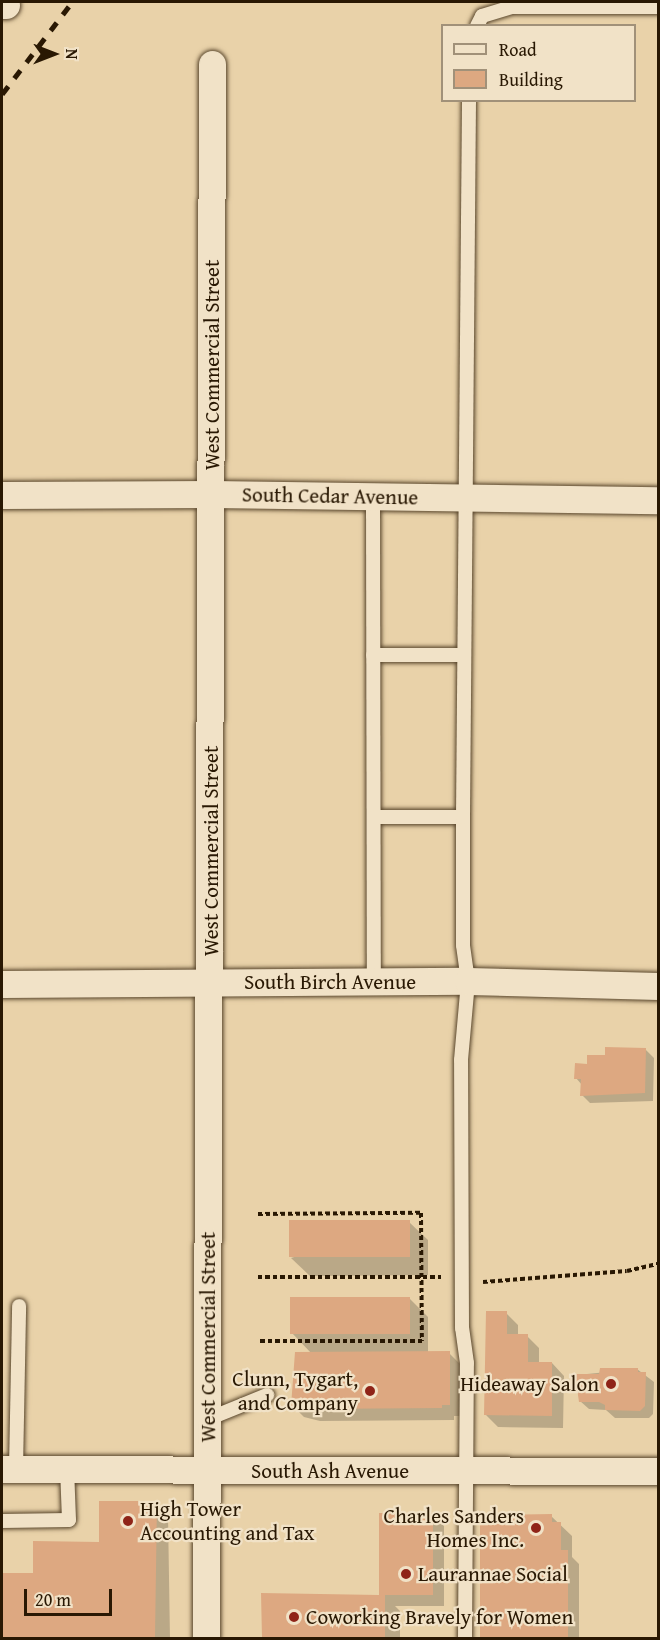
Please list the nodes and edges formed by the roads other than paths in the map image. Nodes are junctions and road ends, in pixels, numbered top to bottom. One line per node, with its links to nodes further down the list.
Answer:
1 (658, 7): 2 (lane)
2 (478, 24)
3 (212, 64): 5 (street, West Commercial Street)
4 (469, 102): 8 (lane)
5 (212, 494): 6 (street, South Cedar Avenue); 7 (street, South Cedar Avenue); 17 (street, West Commercial Street)
6 (2, 495)
7 (374, 498): 8 (street, South Cedar Avenue); 10 (lane)
8 (468, 498): 9 (street, South Cedar Avenue); 11 (lane)
9 (658, 500)
10 (374, 655): 11 (lane); 13 (lane)
11 (463, 655): 12 (lane)
12 (463, 817): 13 (lane); 14 (lane)
13 (374, 818): 15 (lane)
14 (468, 981): 15 (street, South Birch Avenue); 18 (street, South Birch Avenue); 25 (lane)
15 (374, 982): 17 (street, South Birch Avenue)
16 (2, 984): 17 (street, South Birch Avenue)
17 (210, 984): 21 (street, West Commercial Street)
18 (658, 986)
19 (19, 1306): 22 (lane)
20 (267, 1395): 21 (lane)
21 (208, 1419): 24 (street, West Commercial Street)
22 (9, 1469): 23 (street, South Ash Avenue)
23 (67, 1469): 24 (street, South Ash Avenue); 27 (lane)
24 (207, 1471): 25 (street, South Ash Avenue); 28 (street, West Commercial Street)
25 (465, 1471): 26 (street, South Ash Avenue); 29 (lane)
26 (658, 1472)
27 (2, 1521)
28 (206, 1638)
29 (465, 1638)

